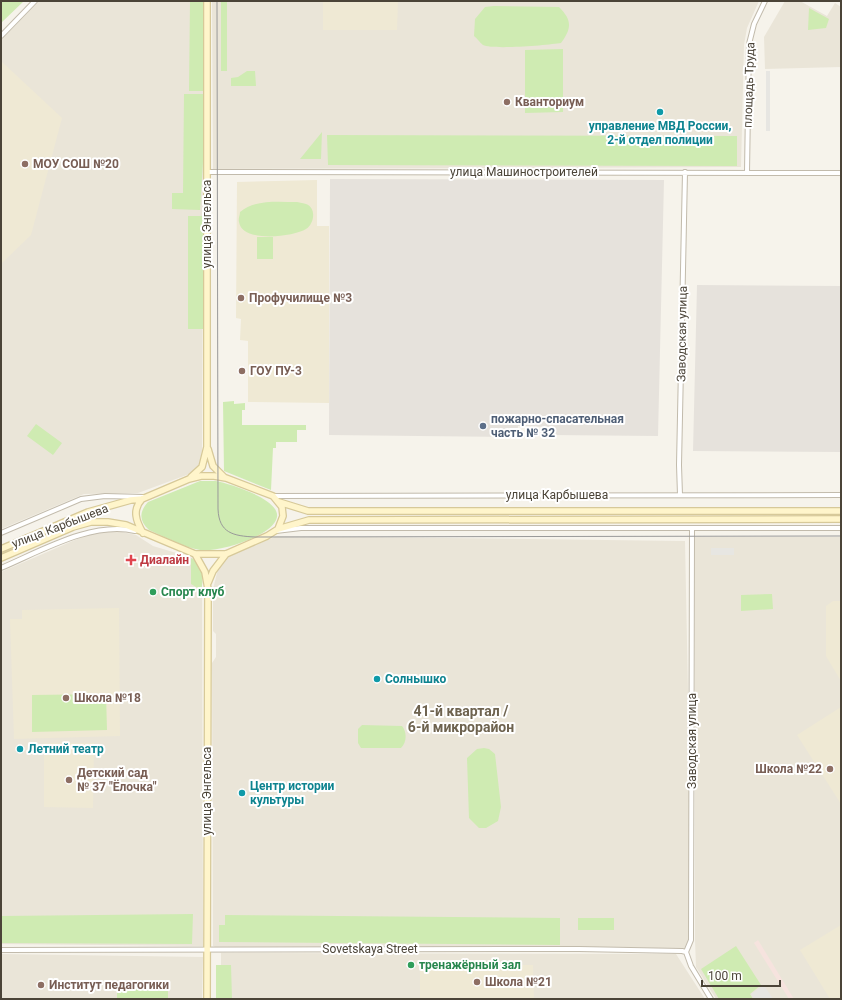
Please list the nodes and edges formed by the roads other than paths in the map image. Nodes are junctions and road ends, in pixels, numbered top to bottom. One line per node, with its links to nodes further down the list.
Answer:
1 (35, 1): 4 (street)
2 (207, 1): 5 (street, улица Энгельса)
3 (765, 1): 7 (street, площадь Труда)
4 (1, 36)
5 (207, 172): 6 (street, улица Машиностроителей); 9 (street, улица Энгельса)
6 (685, 172): 7 (street, улица Машиностроителей); 12 (street, Заводская улица)
7 (747, 172): 8 (street, улица Машиностроителей)
8 (841, 173)
9 (207, 447): 10 (street, улица Энгельса); 11 (street, улица Энгельса)
10 (226, 478): 11 (street, улица Карбышева); 14 (street, улица Карбышева)
11 (189, 479): 15 (street, улица Карбышева)
12 (680, 495): 13 (street, улица Карбышева); 14 (street, улица Карбышева)
13 (841, 495)
14 (273, 496): 16 (street, улица Карбышева)
15 (144, 498): 22 (street, улица Карбышева); 23 (street); 24 (street, улица Карбышева)
16 (279, 502): 17 (street, улица Карбышева); 21 (street)
17 (841, 511)
18 (841, 519): 21 (street, улица Карбышева)
19 (841, 528): 20 (street, улица Карбышева)
20 (692, 529): 21 (street, улица Карбышева); 32 (street, Заводская улица)
21 (276, 530): 26 (street, улица Карбышева)
22 (1, 533)
23 (143, 533): 25 (street, улица Карбышева); 27 (street, улица Карбышева); 28 (street, улица Карбышева)
24 (1, 549)
25 (195, 554): 26 (street, улица Карбышева); 29 (street, улица Энгельса)
26 (226, 554): 29 (street, улица Энгельса)
27 (1, 558)
28 (1, 568)
29 (208, 583): 31 (street, улица Энгельса)
30 (1, 950): 31 (street, Sovetskaya Street)
31 (207, 950): 32 (street, Sovetskaya Street); 33 (street, улица Энгельса)
32 (686, 952): 34 (street)
33 (208, 999)
34 (711, 999)

